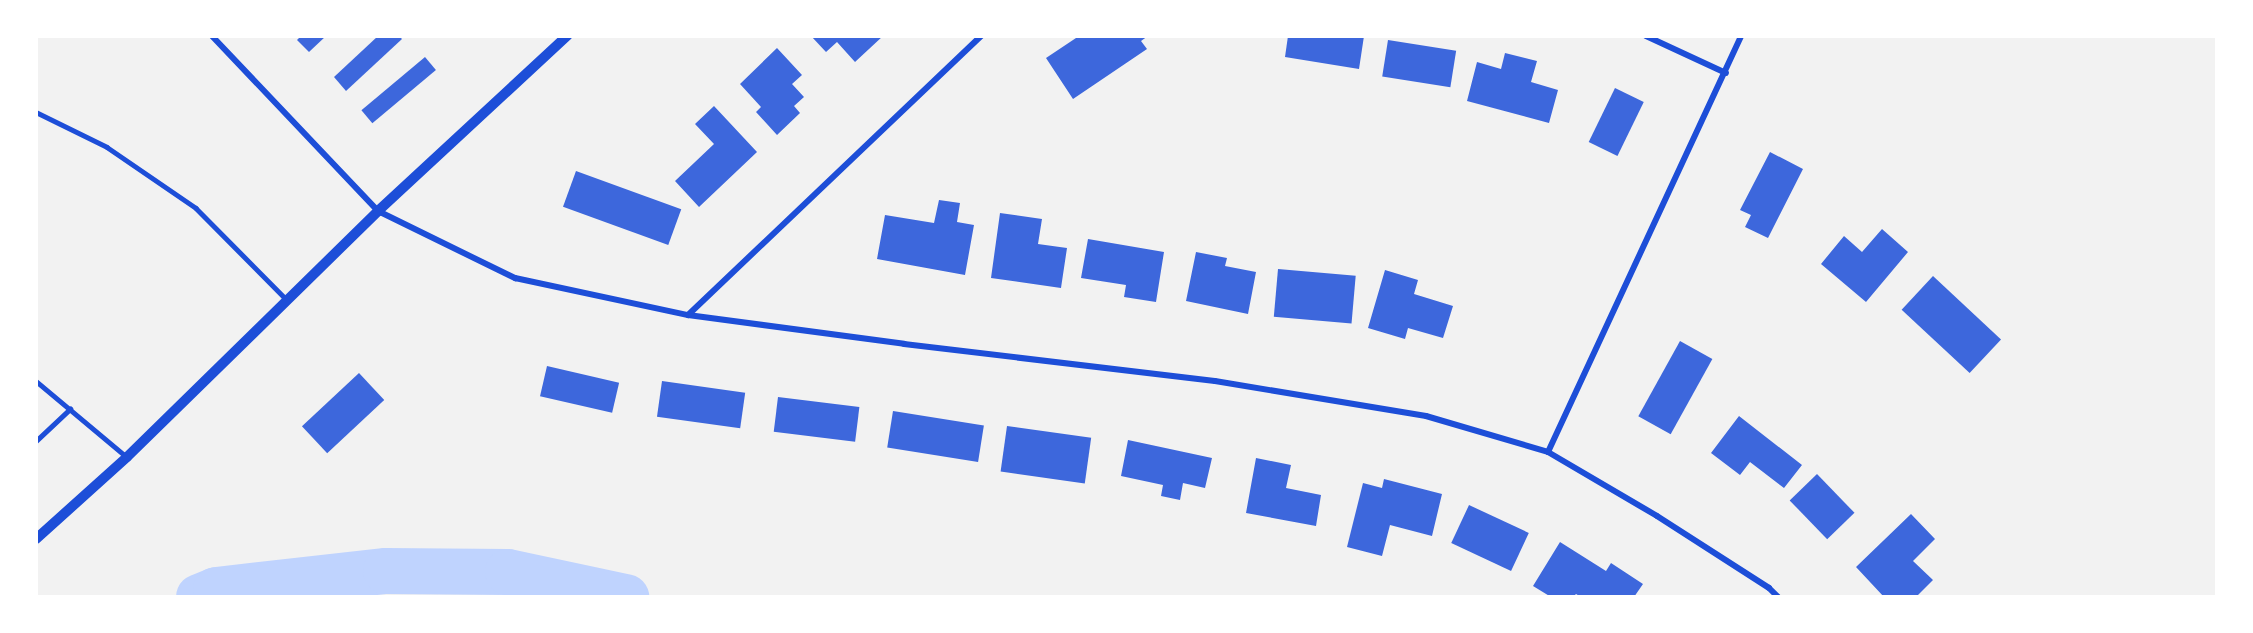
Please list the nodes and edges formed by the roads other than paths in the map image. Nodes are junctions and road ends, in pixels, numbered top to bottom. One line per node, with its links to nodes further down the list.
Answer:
1 (212, 36): 8 (street)
2 (567, 36): 8 (street)
3 (981, 36): 10 (street)
4 (1646, 36): 6 (street)
5 (1742, 36): 6 (street)
6 (1726, 73): 14 (street)
7 (36, 111): 9 (lane)
8 (378, 211): 9 (street); 10 (street)
9 (287, 300): 15 (street)
10 (688, 315): 14 (street)
11 (36, 381): 12 (lane)
12 (70, 409): 13 (lane); 15 (lane)
13 (36, 441)
14 (1548, 452): 17 (street)
15 (127, 457): 16 (street)
16 (36, 539)
17 (1778, 597)

